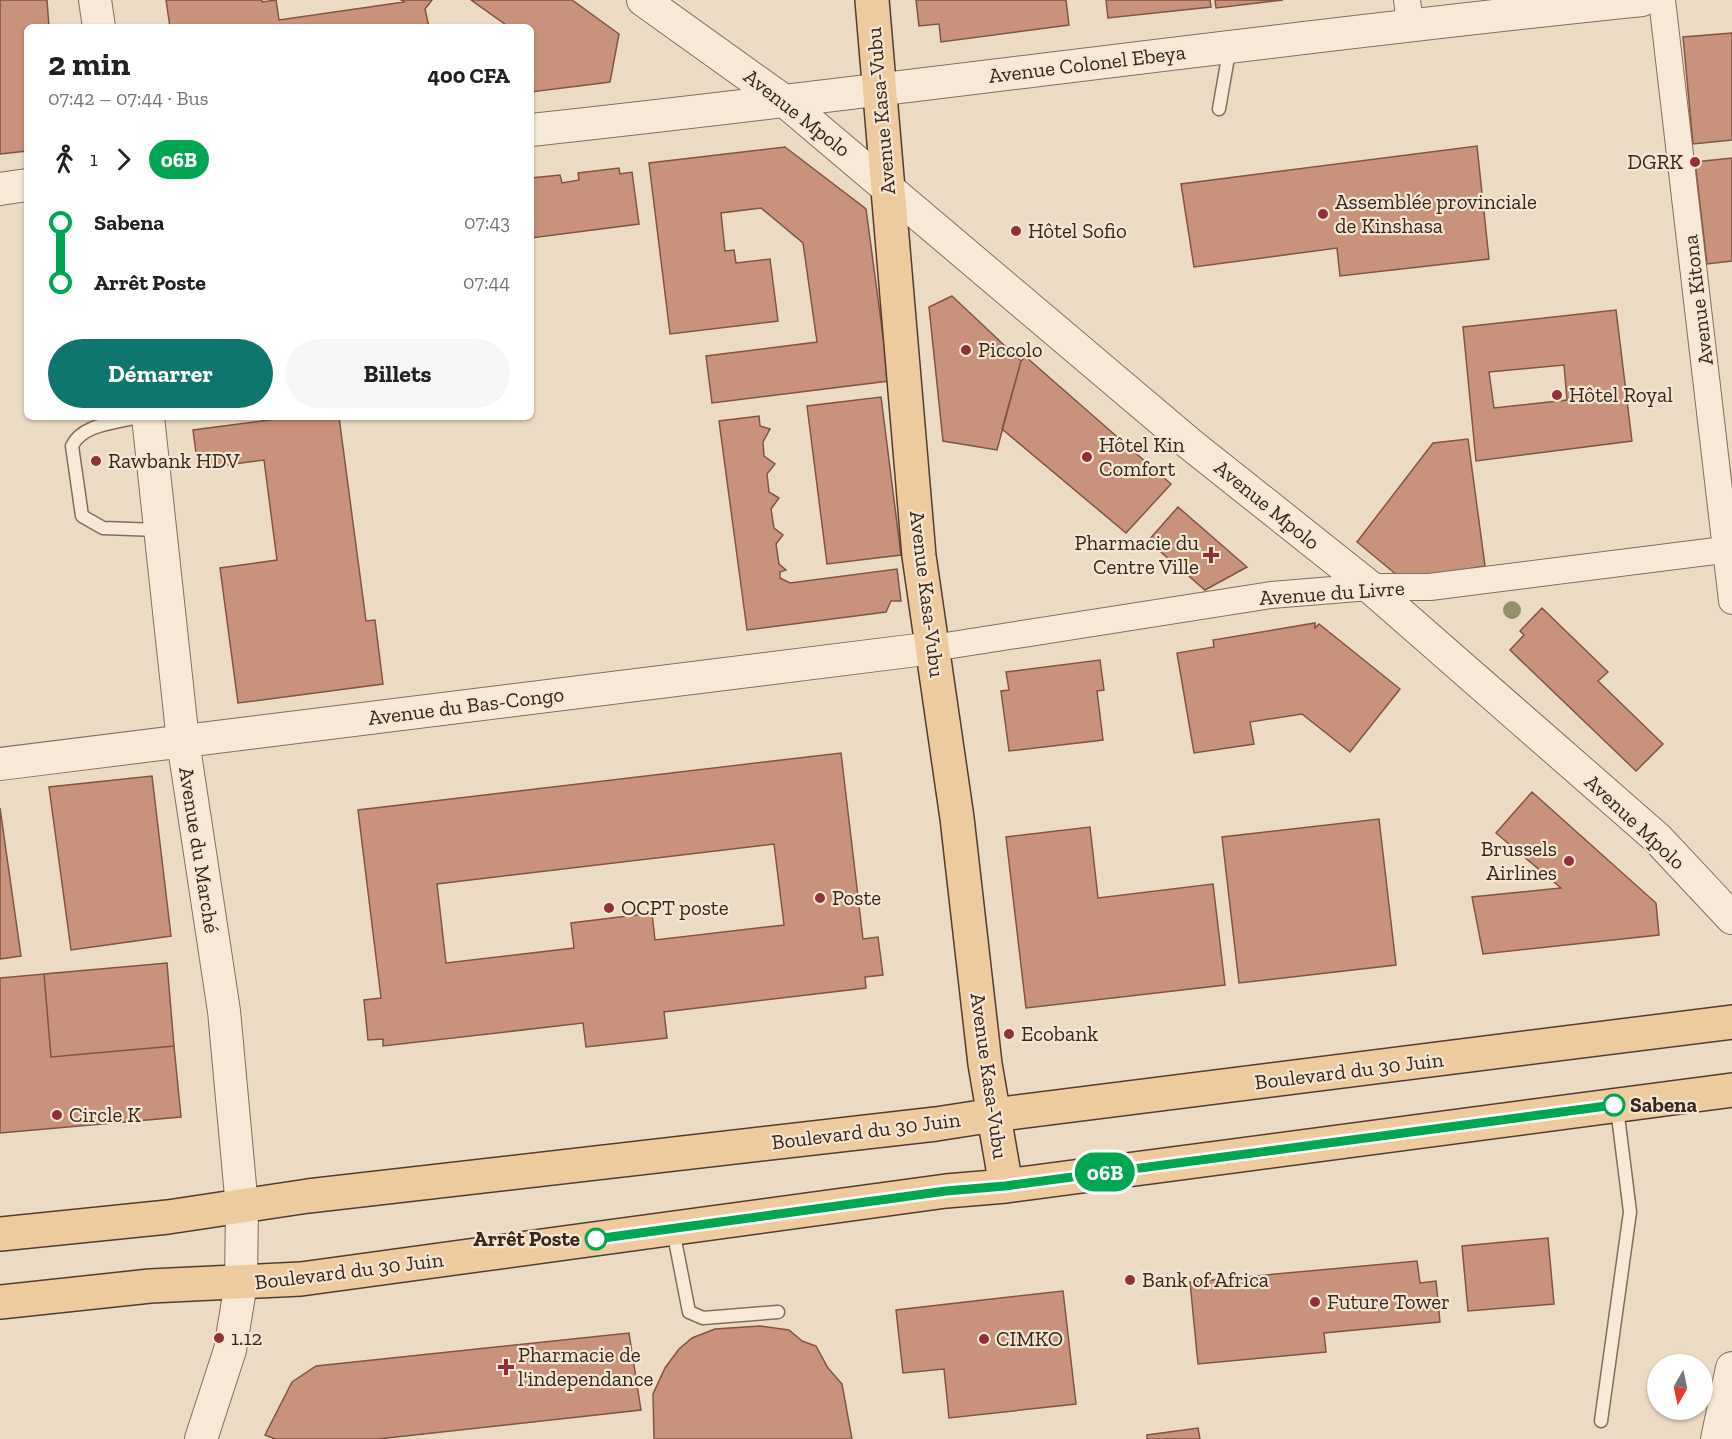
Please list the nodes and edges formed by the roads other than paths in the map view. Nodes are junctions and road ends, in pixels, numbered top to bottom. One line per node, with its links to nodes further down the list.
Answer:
1 (95, 0): 7 (street)
2 (643, 0): 10 (street, Avenue Mpolo)
3 (872, 0): 9 (main road, Avenue Kasa-Vubu)
4 (1642, 0): 6 (street, Avenue Colonel Ebeya)
5 (1662, 0): 19 (street, Avenue Kitona)
6 (1408, 12): 8 (street, Avenue Colonel Ebeya)
7 (99, 24)
8 (1230, 45): 9 (street, Avenue Colonel Ebeya); 11 (lane)
9 (879, 90): 10 (street, Avenue Colonel Ebeya); 14 (main road, Avenue Kasa-Vubu)
10 (787, 103): 12 (street, Avenue Colonel Ebeya); 14 (street, Avenue Mpolo)
11 (1219, 109)
12 (534, 130)
13 (24, 185): 15 (street)
14 (888, 186): 20 (street, Avenue Mpolo); 22 (main road, Avenue Kasa-Vubu)
15 (0, 189)
16 (126, 420): 18 (lane)
17 (148, 420): 18 (street, Avenue du Marché)
18 (160, 530): 23 (street, Avenue du Marché)
19 (1730, 550): 20 (street, Avenue du Livre); 21 (street, Avenue Kitona)
20 (1370, 587): 22 (street, Avenue du Livre); 25 (street, Avenue Mpolo)
21 (1732, 601)
22 (933, 648): 23 (street, Avenue du Bas-Congo); 29 (main road, Avenue Kasa-Vubu)
23 (183, 741): 24 (street, Avenue du Bas-Congo); 31 (street, Avenue du Marché)
24 (0, 764)
25 (1732, 918)
26 (1732, 1022): 29 (main road, Boulevard du 30 Juin)
27 (1732, 1090): 28 (main road, Boulevard du 30 Juin)
28 (1616, 1105): 30 (main road, Boulevard du 30 Juin); 38 (lane)
29 (994, 1115): 30 (main road, Avenue Kasa-Vubu); 31 (main road, Boulevard du 30 Juin)
30 (1005, 1186): 32 (main road, Boulevard du 30 Juin)
31 (242, 1207): 33 (main road, Boulevard du 30 Juin); 34 (street, Avenue du Marché)
32 (673, 1228): 34 (main road, Boulevard du 30 Juin); 36 (lane)
33 (0, 1234)
34 (241, 1283): 35 (main road, Boulevard du 30 Juin); 39 (street, Avenue du Marché)
35 (0, 1302)
36 (778, 1312)
37 (1732, 1368): 40 (street)
38 (1601, 1421)
39 (201, 1439)
40 (1717, 1439)

